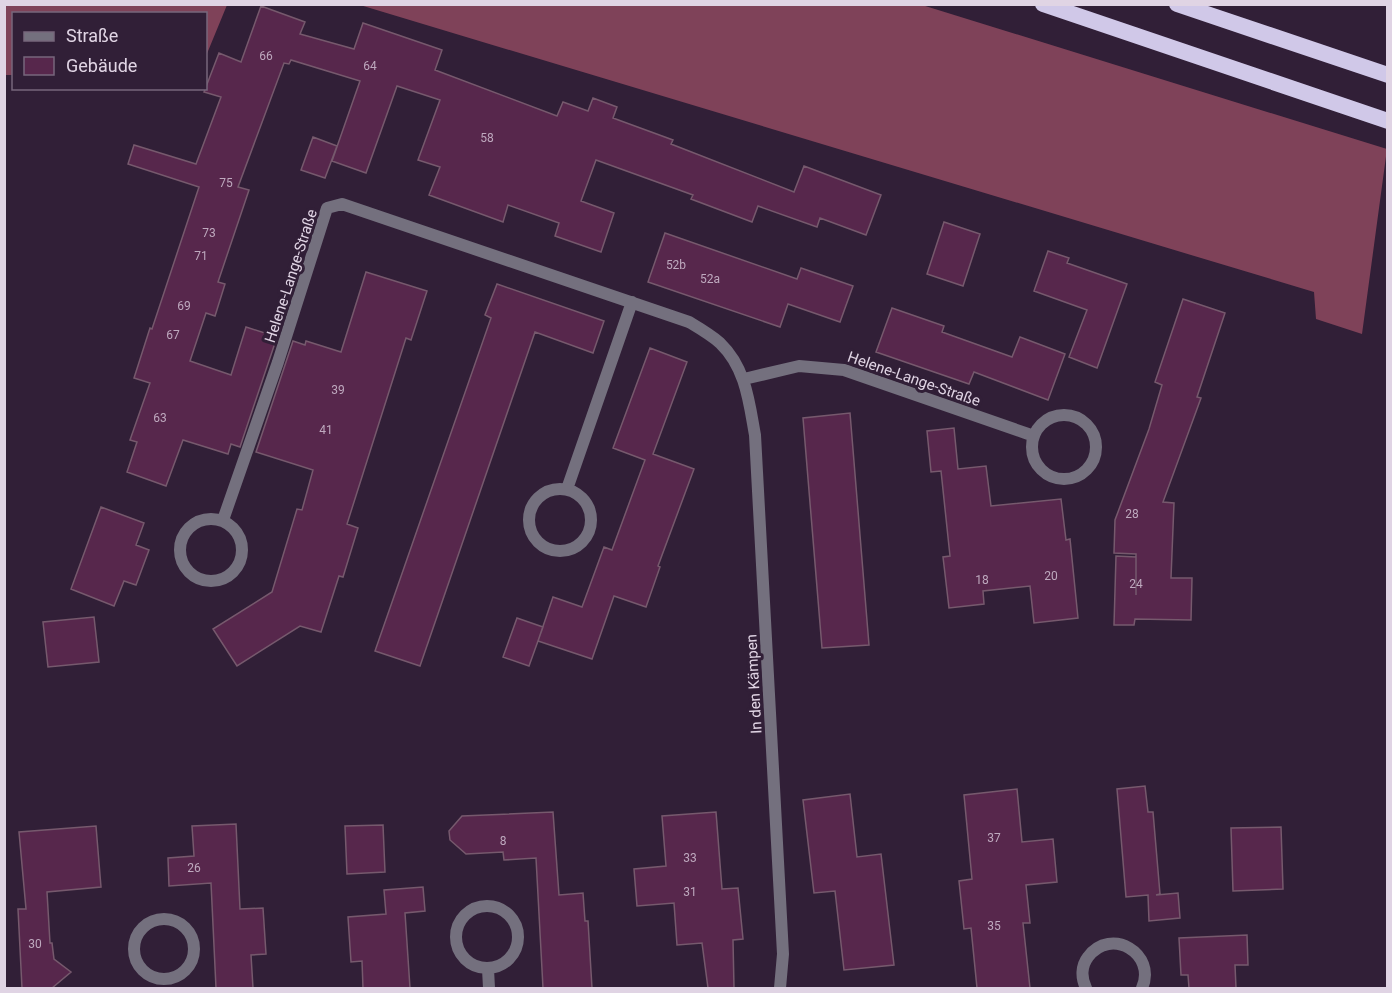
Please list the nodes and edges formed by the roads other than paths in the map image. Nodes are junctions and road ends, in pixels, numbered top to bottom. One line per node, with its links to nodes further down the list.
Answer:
1 (1043, 4): 4 (highway)
2 (1177, 4): 3 (highway)
3 (1388, 75)
4 (1388, 120)
5 (632, 302): 6 (street, Helene-Lange-Straße); 8 (street); 9 (street, Helene-Lange-Straße)
6 (744, 379): 7 (street, Helene-Lange-Straße); 13 (street, In den Kämpen)
7 (1034, 436): 7 (street)
8 (567, 489): 8 (street)
9 (223, 520): 9 (street)
10 (488, 969): 10 (street); 12 (street)
11 (166, 984): 11 (street)
12 (489, 988)
13 (780, 988)
14 (1086, 988): 15 (street)
15 (1142, 988)

